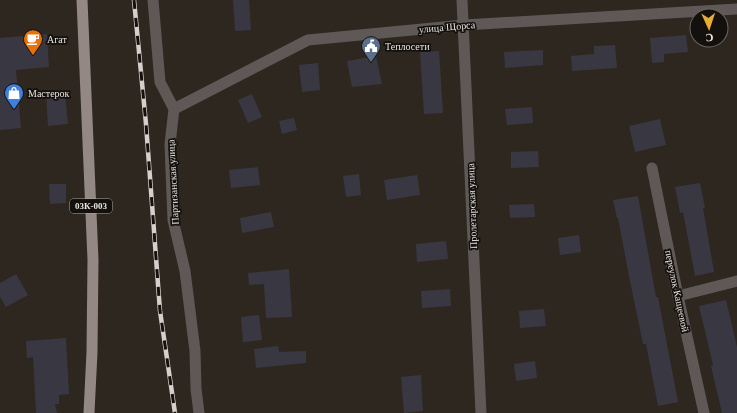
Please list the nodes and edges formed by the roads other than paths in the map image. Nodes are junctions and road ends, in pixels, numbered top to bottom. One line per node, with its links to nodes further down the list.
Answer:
1 (82, 0): 10 (main road, 03К-003)
2 (153, 0): 6 (street)
3 (462, 0): 5 (street, Пролетарская улица)
4 (737, 9): 5 (street, улица Щорса)
5 (464, 25): 6 (street, улица Щорса); 12 (street, Пролетарская улица)
6 (174, 109): 11 (street, Партизанская улица)
7 (652, 168): 9 (street, переулок Кащеевой)
8 (737, 281): 9 (street)
9 (678, 296): 13 (street, переулок Кащеевой)
10 (89, 413)
11 (199, 413)
12 (481, 413)
13 (704, 413)

